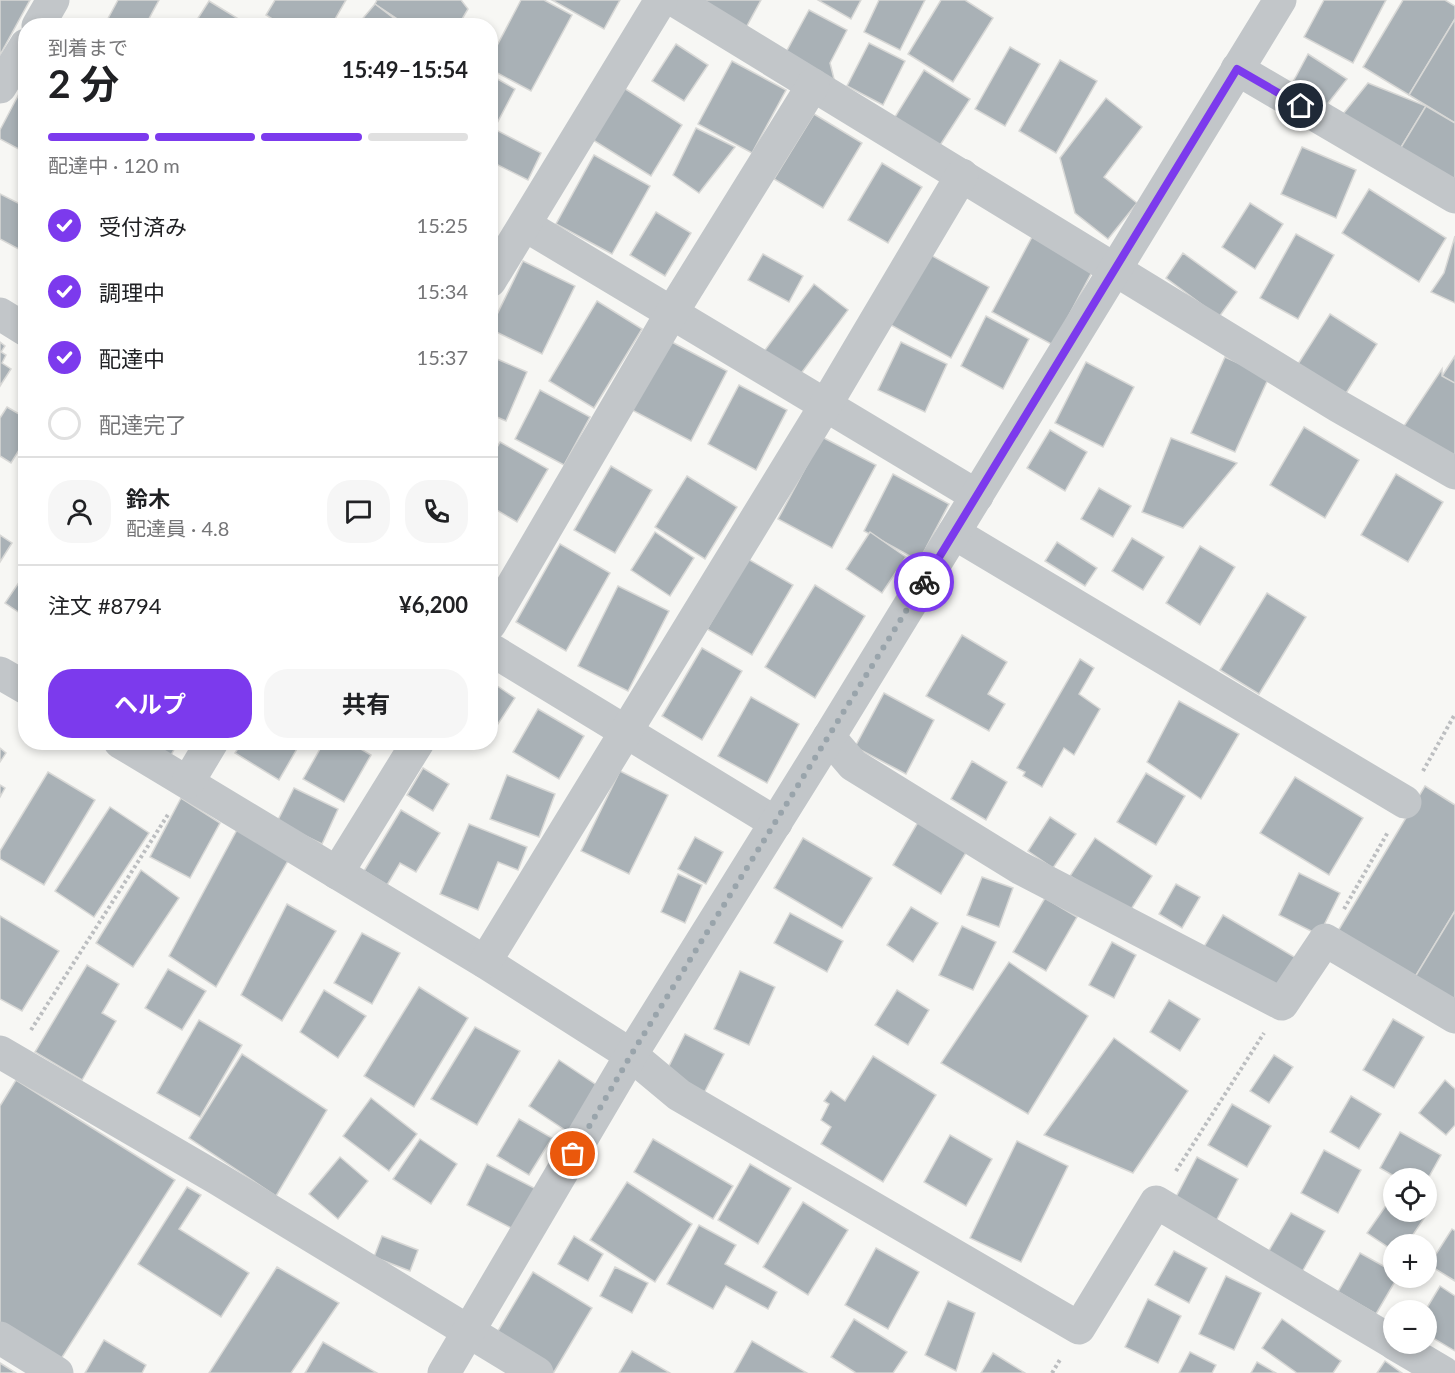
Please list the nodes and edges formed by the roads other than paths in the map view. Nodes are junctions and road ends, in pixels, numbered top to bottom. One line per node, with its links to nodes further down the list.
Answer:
1 (53, 0): 5 (street)
2 (662, 0): 12 (street)
3 (674, 0): 8 (street)
4 (1280, 0): 7 (street)
5 (43, 18)
6 (18, 58): 9 (street)
7 (1237, 69): 11 (street); 14 (street)
8 (813, 85): 10 (street); 16 (street)
9 (0, 87)
10 (962, 175): 14 (street); 18 (street)
11 (1455, 197)
12 (525, 225): 13 (street); 16 (street)
13 (498, 262)
14 (1116, 269): 19 (street); 20 (street)
15 (0, 314): 17 (street)
16 (671, 314): 18 (street); 22 (street)
17 (18, 325)
18 (825, 406): 20 (street); 26 (street)
19 (1455, 473)
20 (977, 496): 21 (street)
21 (954, 533): 27 (street); 32 (street)
22 (498, 610)
23 (498, 654): 26 (street)
24 (0, 673): 25 (street)
25 (18, 683)
26 (627, 732): 33 (street); 35 (street)
27 (829, 737): 33 (street); 36 (street)
28 (134, 750): 31 (street)
29 (207, 750): 31 (street)
30 (413, 750): 34 (street)
31 (188, 782): 34 (street)
32 (1406, 802)
33 (776, 823): 37 (street)
34 (337, 873): 35 (street)
35 (485, 962): 37 (street)
36 (1455, 1017)
37 (631, 1055): 39 (street); 40 (street)
38 (6, 1056): 39 (street)
39 (470, 1331): 44 (street); 45 (street)
40 (1383, 1337)
41 (0, 1338): 43 (street)
42 (1411, 1354): 46 (street)
43 (57, 1373)
44 (444, 1373)
45 (537, 1373)
46 (1444, 1373)

